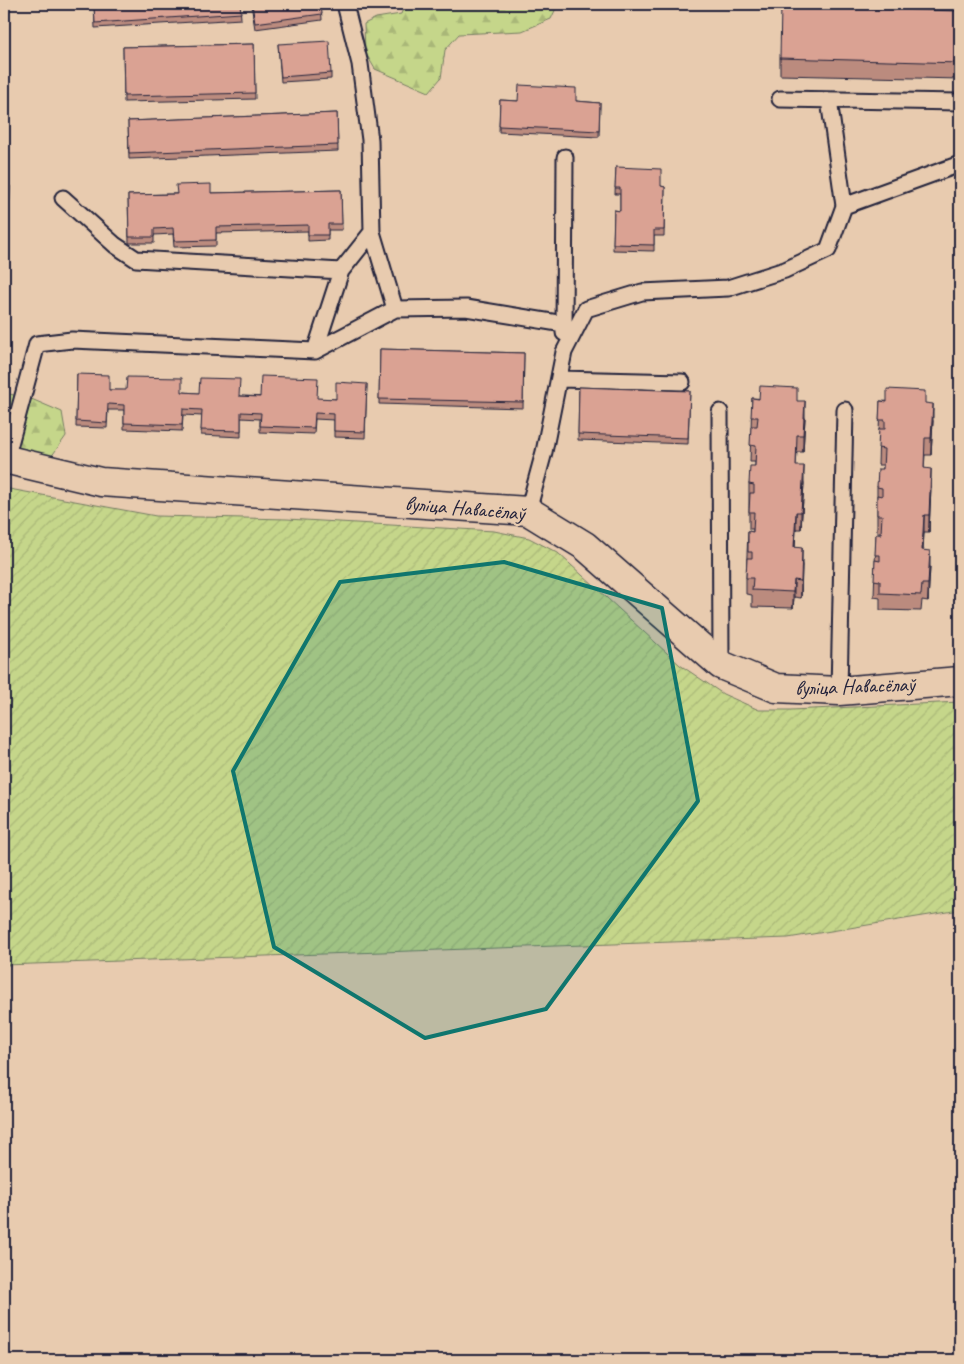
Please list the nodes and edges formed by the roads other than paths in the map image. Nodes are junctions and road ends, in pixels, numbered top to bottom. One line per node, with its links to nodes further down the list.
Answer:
1 (345, 4): 9 (lane)
2 (780, 99): 3 (lane)
3 (828, 100): 4 (lane); 8 (lane)
4 (960, 102)
5 (565, 157): 12 (lane)
6 (960, 164): 8 (lane)
7 (63, 198): 10 (lane)
8 (844, 206): 14 (lane)
9 (372, 232): 10 (lane); 11 (lane)
10 (341, 271): 13 (lane)
11 (395, 309): 12 (lane); 13 (lane)
12 (564, 324): 14 (lane)
13 (315, 351): 19 (lane)
14 (564, 352): 15 (lane)
15 (559, 379): 16 (lane); 20 (lane)
16 (682, 382)
17 (845, 410): 23 (lane)
18 (720, 412): 21 (lane)
19 (5, 459): 20 (street, вуліца Навасёлаў)
20 (528, 511): 21 (street, вуліца Навасёлаў)
21 (721, 665): 23 (street, вуліца Навасёлаў)
22 (960, 681): 23 (street, вуліца Навасёлаў)
23 (839, 691)

